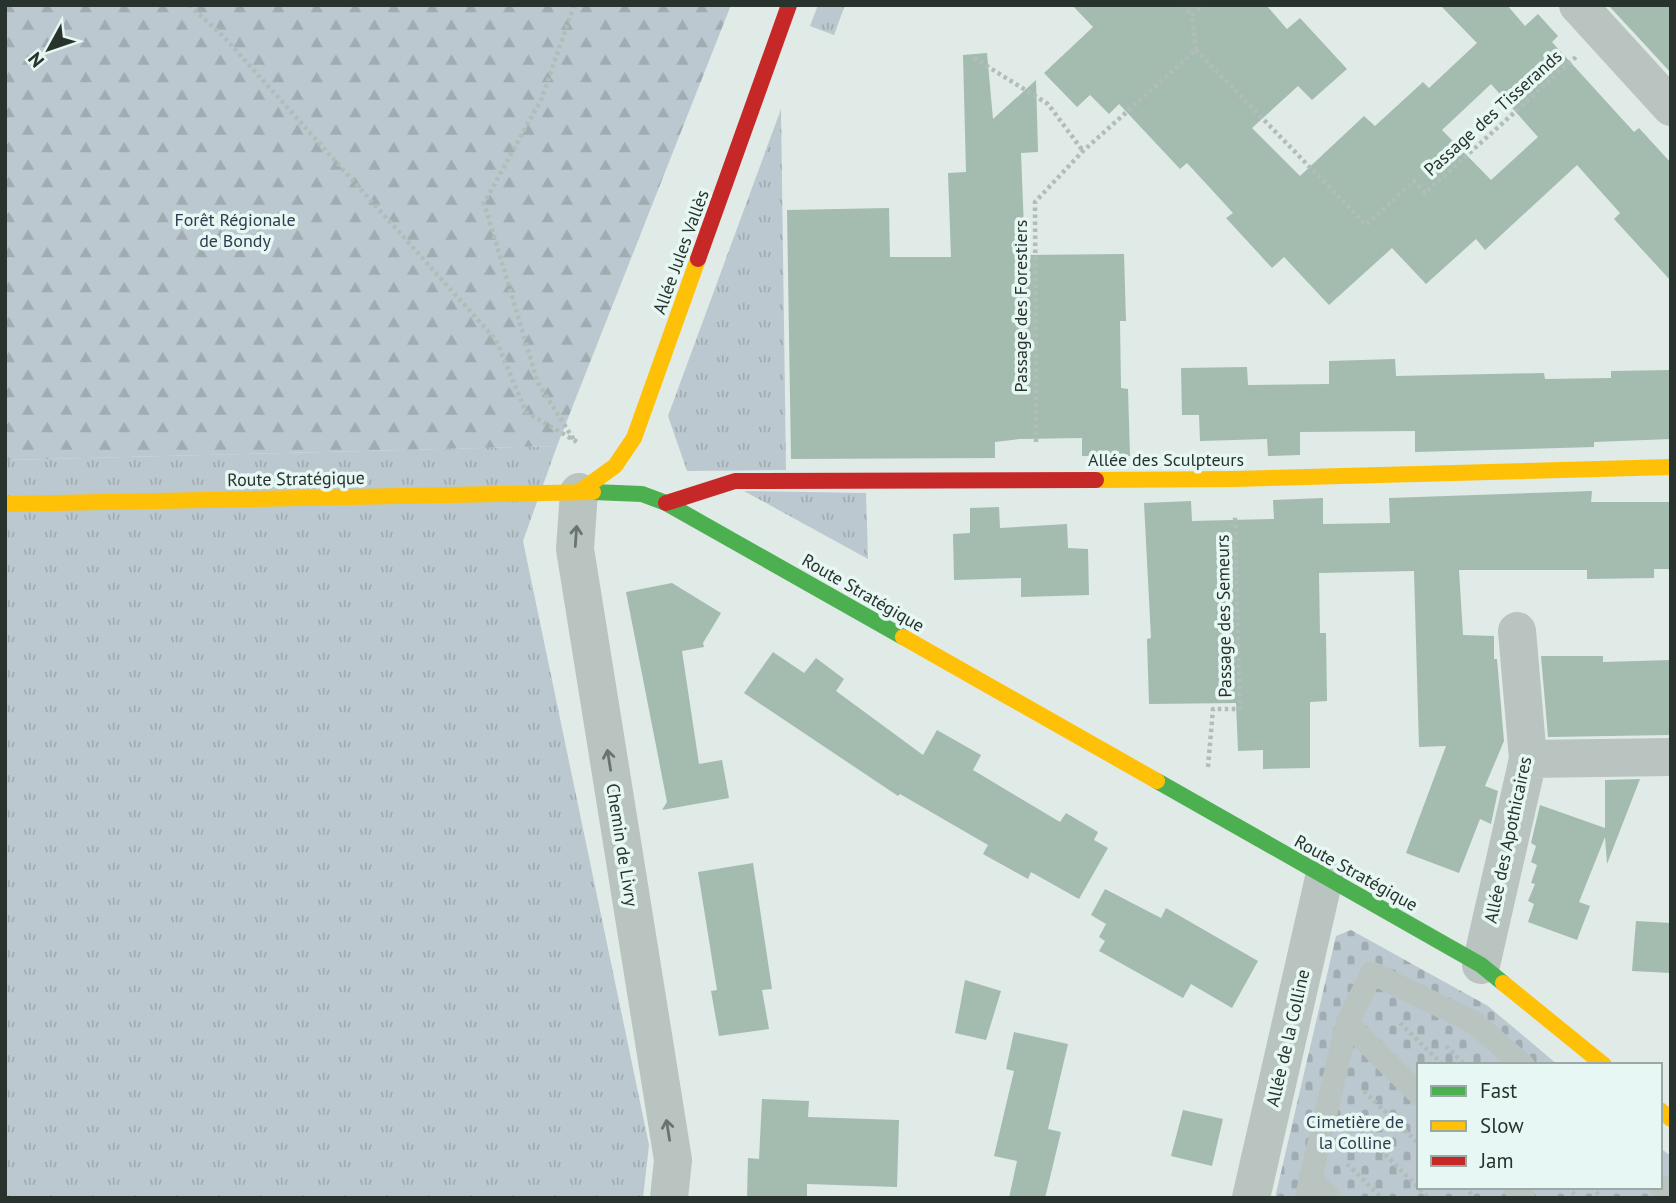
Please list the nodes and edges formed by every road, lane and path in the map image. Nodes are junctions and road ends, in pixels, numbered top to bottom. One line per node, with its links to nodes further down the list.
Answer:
1 (189, 5): 12 (path)
2 (574, 5): 12 (path)
3 (789, 5): 13 (street, Allée Jules Vallès)
4 (1183, 5): 6 (path)
5 (1203, 5): 6 (path)
6 (1192, 15): 8 (path)
7 (1591, 19): 8 (path, Passage des Tisserands); 10 (street)
8 (1196, 50): 11 (path, Passage des Forestiers)
9 (974, 58): 11 (path)
10 (1671, 107)
11 (1083, 151): 16 (path, Passage des Forestiers)
12 (574, 441): 13 (path)
13 (615, 466): 17 (street, Allée Jules Vallès)
14 (1671, 467): 15 (street, Allée des Sculpteurs)
15 (1234, 479): 16 (street, Allée des Sculpteurs); 23 (path, Passage des Semeurs)
16 (1037, 480): 18 (street, Allée des Sculpteurs)
17 (579, 492): 18 (street, Route Stratégique); 19 (street, Route Stratégique); 36 (street, Chemin de Livry, one-way to 17)
18 (666, 503): 23 (street, Route Stratégique)
19 (5, 504)
20 (1517, 631): 22 (street, Allée des Apothicaires)
21 (1671, 757): 22 (street)
22 (1528, 759): 25 (street, Allée des Apothicaires)
23 (1204, 810): 24 (street, Route Stratégique)
24 (1324, 878): 25 (street, Route Stratégique); 37 (street, Allée de la Colline)
25 (1481, 965): 28 (street, Route Stratégique)
26 (1347, 1023): 27 (lane); 29 (lane); 30 (lane)
27 (1521, 1063)
28 (1602, 1063)
29 (1338, 1066): 31 (lane); 33 (path)
30 (1417, 1092)
31 (1329, 1100): 32 (lane); 34 (path)
32 (1320, 1138): 35 (lane); 39 (path)
33 (1417, 1142)
34 (1417, 1186)
35 (1308, 1188): 38 (lane)
36 (668, 1198)
37 (1251, 1198)
38 (1331, 1198)
39 (1382, 1198)

